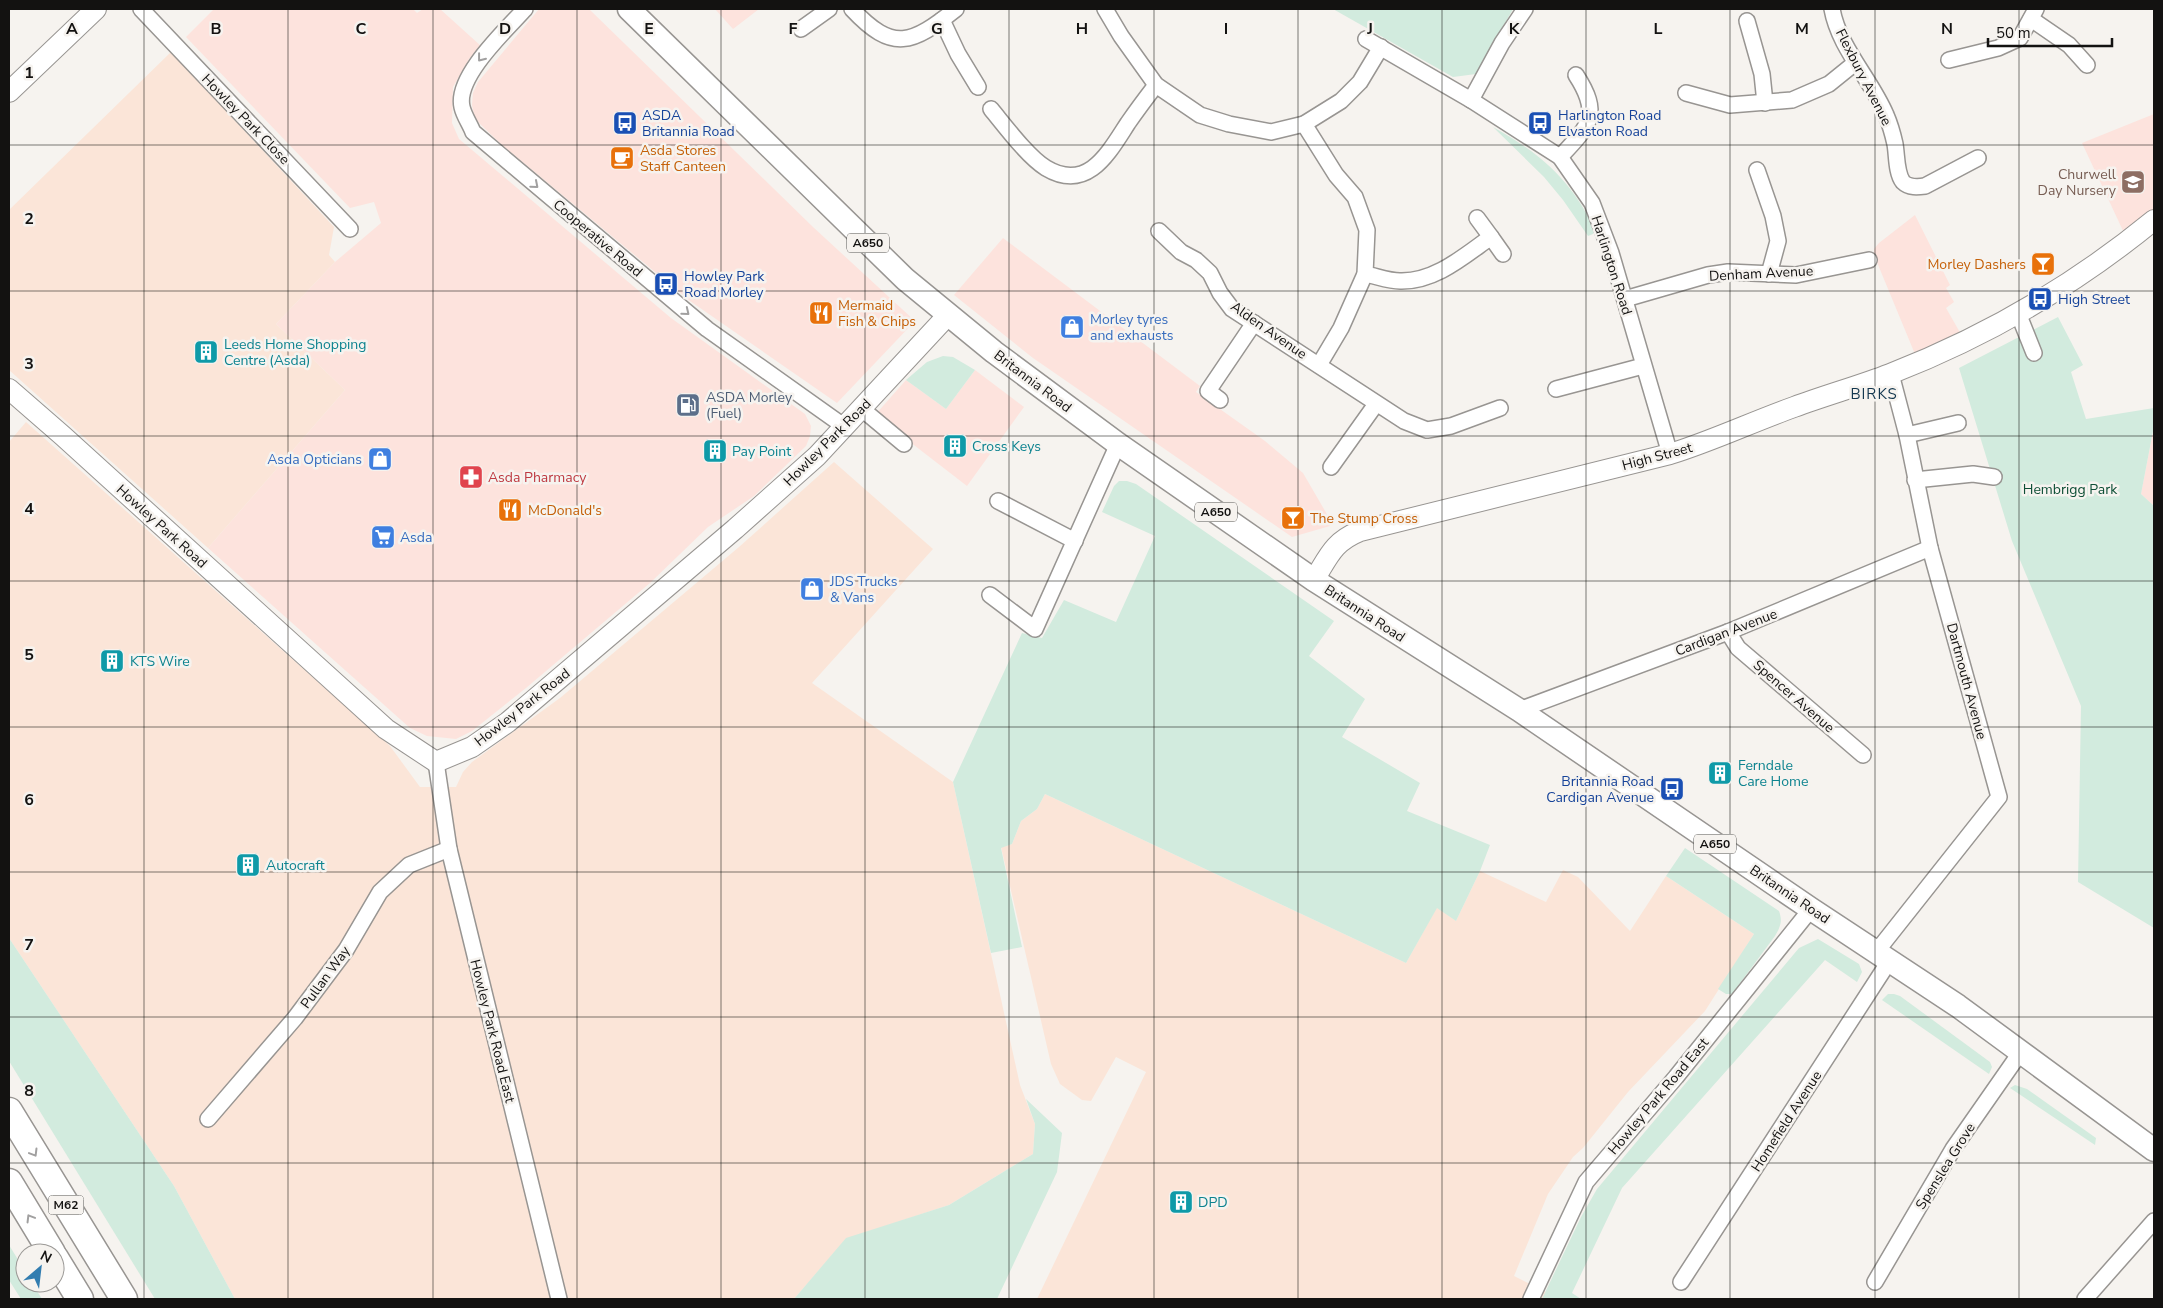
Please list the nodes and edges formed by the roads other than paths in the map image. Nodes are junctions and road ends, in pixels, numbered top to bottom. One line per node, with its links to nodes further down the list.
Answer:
1 (96, 9): 23 (street)
2 (141, 9): 34 (street, Howley Park Close)
3 (525, 9): 56 (street, Cooperative Road, one-way to 56)
4 (629, 9): 43 (main road, Britannia Road / A650)
5 (829, 9): 14 (street)
6 (852, 9): 12 (street)
7 (956, 9): 12 (street)
8 (1525, 9): 25 (street)
9 (1832, 9): 18 (street, Flexbury Avenue)
10 (1110, 11): 21 (street)
11 (2033, 14): 17 (street); 19 (street)
12 (942, 20): 22 (street)
13 (1747, 21): 26 (street)
14 (802, 29)
15 (1366, 39): 16 (street, Harlington Road)
16 (1381, 47): 25 (street, Harlington Road); 28 (street)
17 (1949, 60)
18 (1855, 63): 26 (street); 30 (street, Flexbury Avenue)
19 (2087, 65)
20 (1576, 75): 29 (street)
21 (1156, 85): 27 (street); 28 (street)
22 (978, 87)
23 (9, 92)
24 (1686, 93): 26 (street)
25 (1470, 100): 29 (street, Harlington Road)
26 (1765, 103)
27 (990, 109)
28 (1304, 124): 39 (street, Alden Avenue)
29 (1560, 156): 41 (street, Harlington Road)
30 (1978, 158)
31 (1757, 170): 40 (street)
32 (1477, 218): 36 (street)
33 (2154, 220): 42 (street, High Street)
34 (350, 229)
35 (1159, 231): 44 (street, Alden Avenue)
36 (1491, 237): 37 (street); 39 (street)
37 (1503, 254)
38 (1869, 260): 40 (street, Denham Avenue)
39 (1365, 274): 46 (street, Alden Avenue)
40 (1769, 274): 41 (street, Denham Avenue)
41 (1624, 300): 47 (street, Harlington Road)
42 (2018, 313): 45 (street); 48 (street, High Street)
43 (948, 315): 54 (street, Howley Park Road); 59 (main road, Britannia Road / A650)
44 (1254, 323): 46 (street, Alden Avenue); 51 (street)
45 (2034, 353)
46 (1319, 365): 52 (street, Alden Avenue)
47 (1643, 366): 50 (street); 60 (street, Harlington Road)
48 (1891, 374): 57 (street, Dartmouth Avenue); 60 (street, High Street)
49 (9, 389): 72 (street, Howley Park Road)
50 (1556, 390)
51 (1220, 400)
52 (1376, 404): 53 (street, Alden Avenue); 61 (street)
53 (1500, 408)
54 (862, 409): 56 (street, Howley Park Road); 58 (street)
55 (1958, 423): 57 (street)
56 (845, 427): 72 (street, Howley Park Road)
57 (1907, 435): 63 (street, Dartmouth Avenue)
58 (904, 444)
59 (1118, 444): 65 (street); 67 (main road, Britannia Road / A650)
60 (1670, 454): 67 (street, High Street)
61 (1331, 467)
62 (1994, 477): 63 (street)
63 (1915, 480): 66 (street, Dartmouth Avenue)
64 (998, 501): 65 (street)
65 (1075, 541): 68 (street)
66 (1930, 548): 69 (street, Cardigan Avenue); 75 (street, Dartmouth Avenue)
67 (1314, 580): 70 (main road, Britannia Road / A650)
68 (990, 595)
69 (1728, 632): 70 (street, Cardigan Avenue); 71 (street, Spencer Avenue)
70 (1519, 710): 74 (main road, Britannia Road / A650)
71 (1863, 755)
72 (436, 762): 73 (street, Howley Park Road East)
73 (449, 849): 78 (street, Pullan Way); 88 (street, Howley Park Road East)
74 (1811, 909): 75 (main road, Britannia Road / A650); 89 (street, Howley Park Road East)
75 (1883, 956): 76 (main road, Britannia Road / A650); 84 (street, Homefield Avenue)
76 (2020, 1053): 79 (main road, Britannia Road / A650); 85 (street, Spenslea Grove)
77 (9, 1111): 87 (highway, M62, one-way to 87)
78 (208, 1119)
79 (2154, 1150)
80 (9, 1182): 82 (highway, M62, one-way to 80)
81 (2154, 1221): 90 (street)
82 (46, 1243)
83 (65, 1274): 86 (highway)
84 (1681, 1282)
85 (1875, 1282)
86 (80, 1299)
87 (124, 1299)
88 (558, 1299)
89 (1531, 1299)
90 (2085, 1299)

